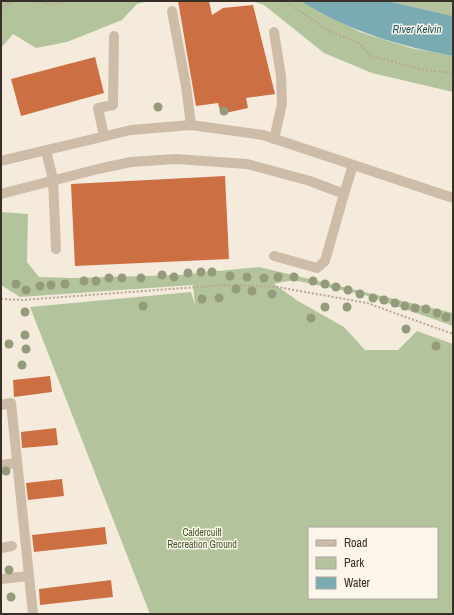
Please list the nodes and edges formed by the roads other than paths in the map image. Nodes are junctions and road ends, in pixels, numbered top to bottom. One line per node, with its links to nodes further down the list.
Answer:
1 (172, 11): 4 (street)
2 (274, 32): 6 (street)
3 (114, 36): 5 (street)
4 (191, 125): 5 (street); 6 (street)
5 (104, 136): 7 (street)
6 (274, 139): 9 (street)
7 (46, 150): 8 (street); 10 (street)
8 (1, 161)
9 (353, 165): 12 (street); 13 (street)
10 (53, 179): 11 (street); 12 (street); 14 (street)
11 (1, 194)
12 (344, 194): 15 (street)
13 (453, 198)
14 (56, 249)
15 (274, 256)
16 (1, 404): 17 (street)
17 (17, 463): 18 (street); 21 (street)
18 (1, 465)
19 (12, 546): 20 (street)
20 (1, 548)
21 (29, 576): 22 (street); 23 (street)
22 (2, 579)
23 (33, 614)

